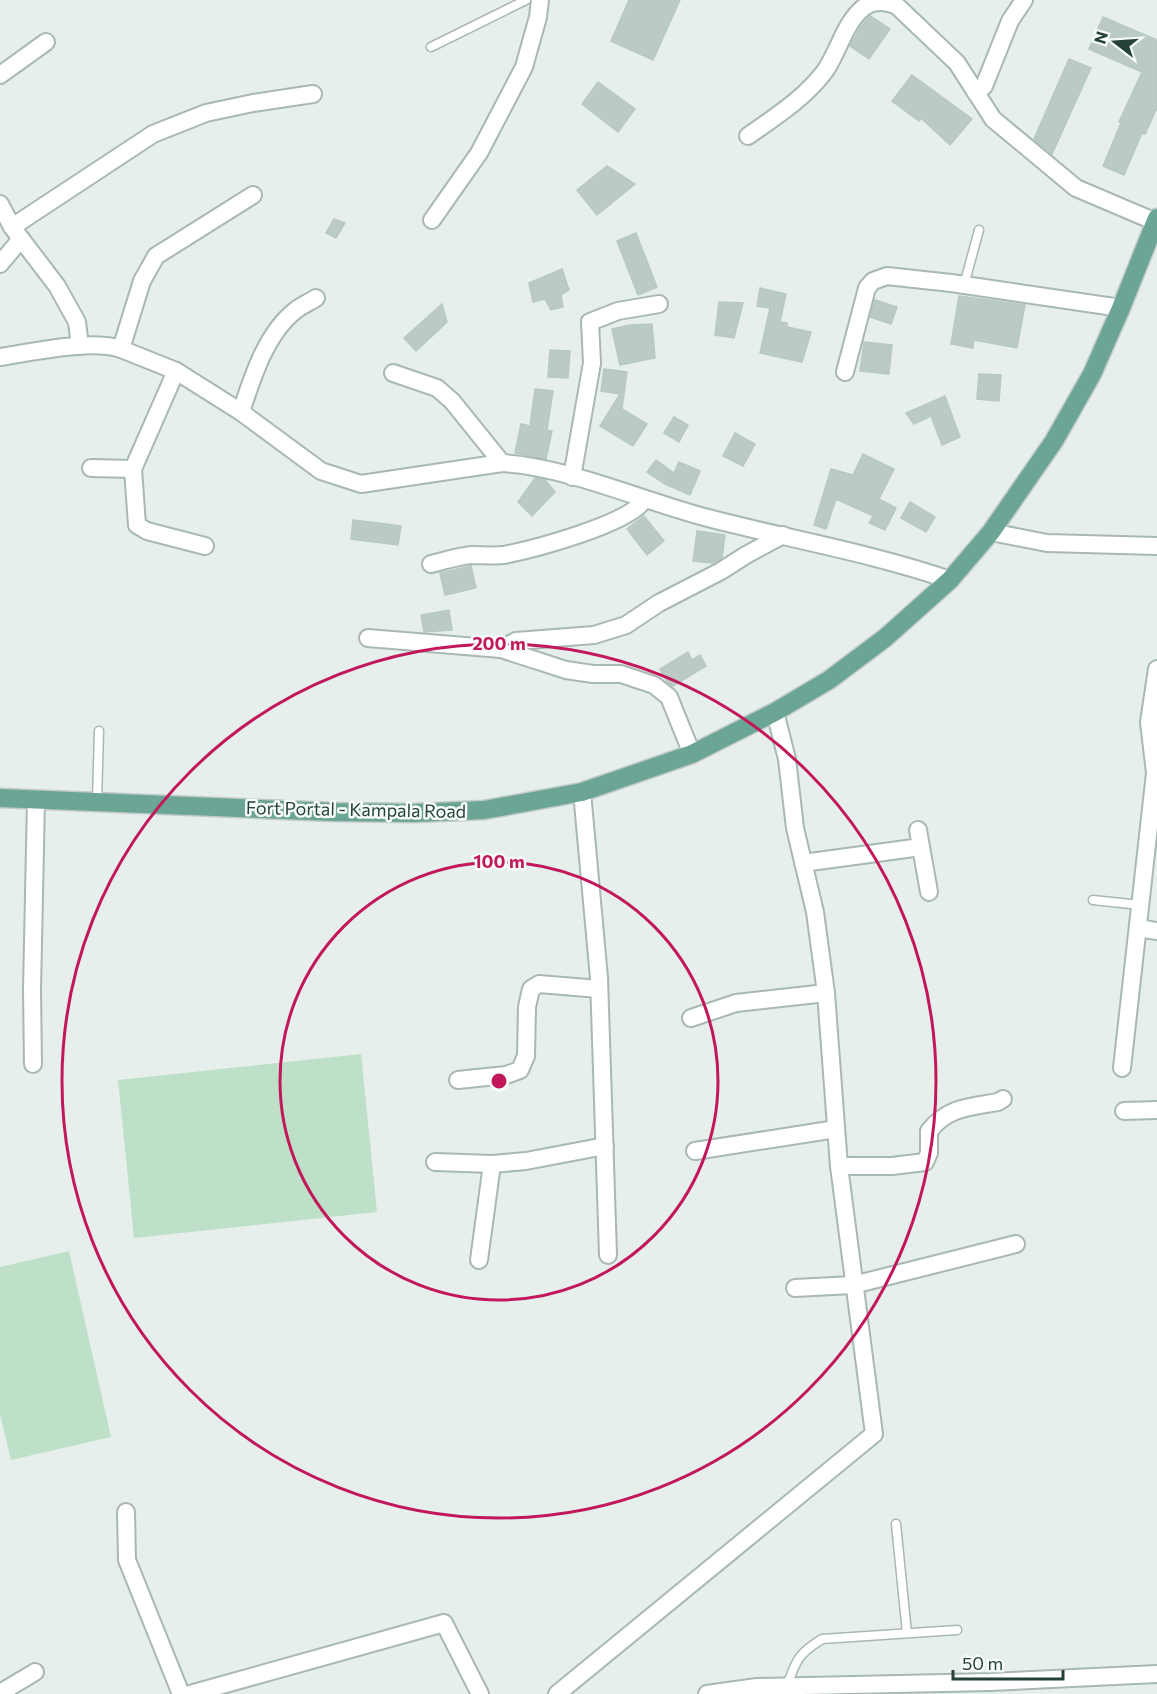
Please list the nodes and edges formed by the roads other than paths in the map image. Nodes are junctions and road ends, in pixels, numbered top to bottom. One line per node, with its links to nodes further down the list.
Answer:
1 (526, 0): 5 (lane)
2 (540, 0): 12 (street)
3 (1024, 0): 7 (street)
4 (46, 42): 6 (street)
5 (431, 47)
6 (0, 75)
7 (976, 93): 9 (street); 13 (street)
8 (313, 94): 15 (street)
9 (748, 136)
10 (253, 195): 23 (street)
11 (0, 204): 15 (street)
12 (432, 220)
13 (1156, 220): 16 (main road, Fort Portal - Kampala Road)
14 (979, 230): 18 (lane)
15 (16, 233): 17 (street); 22 (street)
16 (1152, 245): 21 (main road, Fort Portal - Kampala Road)
17 (0, 264)
18 (964, 285): 21 (street); 26 (street)
19 (316, 298): 28 (street)
20 (658, 304): 32 (street)
21 (1121, 309): 34 (main road, Fort Portal - Kampala Road)
22 (80, 346): 23 (street); 24 (street)
23 (121, 349): 25 (street)
24 (0, 357)
25 (176, 371): 28 (street); 31 (street)
26 (844, 372)
27 (393, 373): 29 (street)
28 (240, 412): 29 (street)
29 (502, 463): 32 (street)
30 (92, 468): 31 (street)
31 (133, 469): 36 (street)
32 (572, 477): 33 (street)
33 (644, 500): 35 (street); 38 (street)
34 (991, 532): 37 (street); 39 (main road, Fort Portal - Kampala Road)
35 (783, 535): 39 (street); 41 (street)
36 (205, 546)
37 (1157, 546)
38 (431, 564)
39 (950, 579): 43 (main road, Fort Portal - Kampala Road)
40 (368, 638): 41 (street)
41 (501, 649): 45 (street)
42 (1157, 669): 46 (street)
43 (775, 712): 45 (main road, Fort Portal - Kampala Road); 51 (street)
44 (99, 731): 50 (lane)
45 (692, 754): 47 (main road, Fort Portal - Kampala Road)
46 (1156, 773): 54 (street)
47 (582, 792): 50 (main road, Fort Portal - Kampala Road); 57 (street)
48 (0, 798): 49 (main road, Fort Portal - Kampala Road)
49 (36, 799): 50 (main road, Fort Portal - Kampala Road); 60 (street)
50 (97, 801)
51 (803, 863): 52 (street); 58 (street)
52 (929, 892)
53 (1092, 900): 54 (lane)
54 (1140, 905): 55 (street)
55 (1138, 928): 56 (street); 61 (street)
56 (1157, 931)
57 (599, 989): 62 (street); 67 (street)
58 (826, 993): 59 (street); 66 (street)
59 (691, 1018)
60 (33, 1064)
61 (1122, 1068)
62 (458, 1080)
63 (1003, 1099): 71 (street)
64 (1157, 1110): 65 (street)
65 (1124, 1111)
66 (836, 1129): 68 (street); 71 (street)
67 (605, 1146): 70 (street); 73 (street)
68 (695, 1151)
69 (435, 1162): 70 (street)
70 (492, 1164): 74 (street)
71 (839, 1166): 75 (street)
72 (1016, 1244): 75 (street)
73 (608, 1255)
74 (478, 1260)
75 (854, 1285): 76 (street); 90 (street)
76 (795, 1288)
77 (126, 1512): 87 (street)
78 (896, 1524): 80 (lane)
79 (957, 1630): 80 (lane)
80 (907, 1633): 83 (lane)
81 (35, 1672): 86 (street)
82 (1157, 1674): 84 (street)
83 (787, 1686): 84 (street); 91 (street)
84 (989, 1688)
85 (210, 1692): 88 (street); 89 (street)
86 (0, 1693)
87 (181, 1694)
88 (190, 1694)
89 (480, 1694)
90 (557, 1694)
91 (707, 1694)

